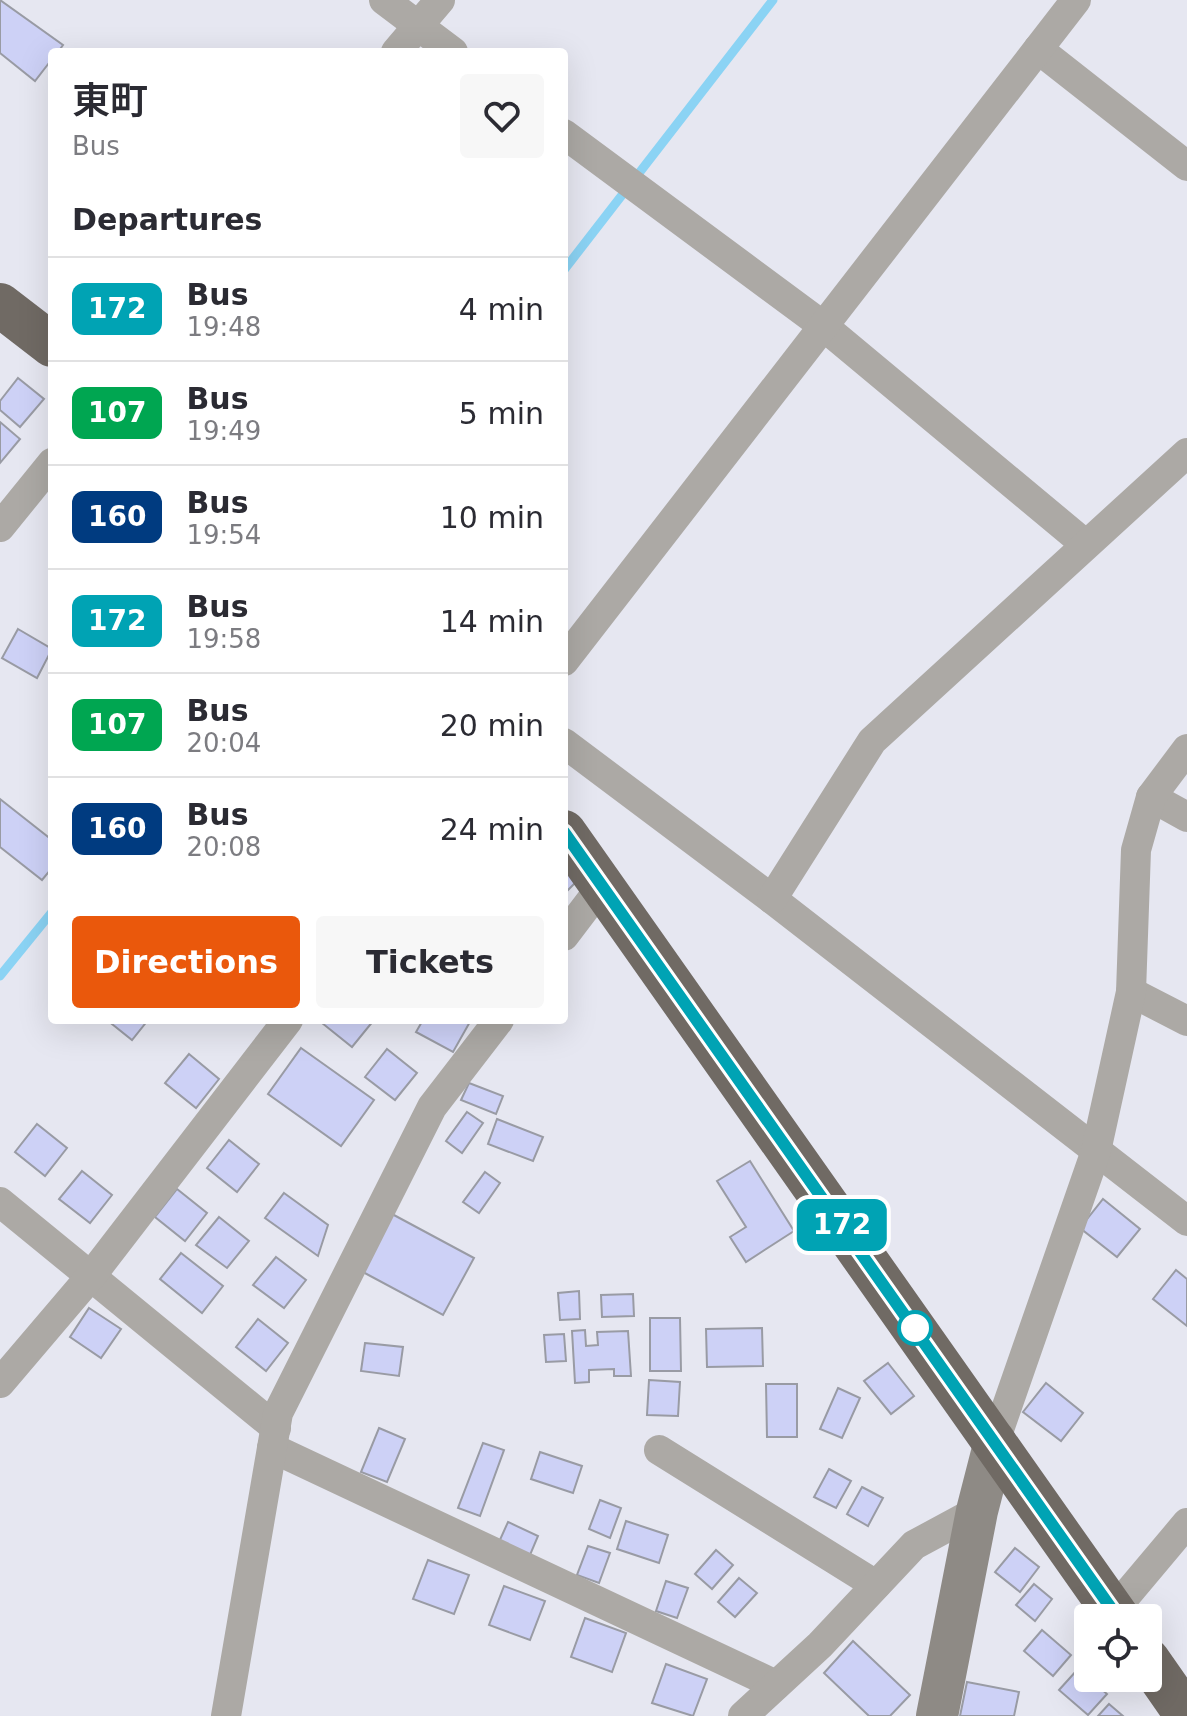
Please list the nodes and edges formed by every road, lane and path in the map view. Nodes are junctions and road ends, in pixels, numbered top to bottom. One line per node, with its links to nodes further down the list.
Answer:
1 (384, 0): 4 (street)
2 (440, 0): 4 (street)
3 (1076, 0): 7 (street)
4 (418, 26): 5 (street); 6 (street)
5 (399, 48)
6 (448, 48)
7 (1038, 49): 9 (street); 11 (street)
8 (568, 137): 11 (street)
9 (1187, 166)
10 (0, 305): 12 (highway)
11 (822, 325): 16 (street); 17 (street)
12 (48, 342)
13 (1187, 453): 16 (street)
14 (48, 468): 15 (street)
15 (0, 527)
16 (1085, 544): 24 (street)
17 (568, 656)
18 (568, 746): 24 (street)
19 (1187, 749): 20 (street)
20 (1151, 797): 21 (street); 26 (street)
21 (1187, 817)
22 (568, 838): 23 (highway)
23 (602, 886): 25 (street); 36 (highway)
24 (772, 899): 30 (street)
25 (568, 931)
26 (1131, 992): 27 (street); 30 (street)
27 (1187, 1021)
28 (285, 1024): 33 (street)
29 (496, 1024): 35 (street)
30 (1096, 1151): 32 (street); 36 (street)
31 (0, 1202): 33 (street)
32 (1187, 1221)
33 (91, 1276): 34 (street); 35 (street)
34 (0, 1383)
35 (274, 1438): 44 (street); 45 (street)
36 (995, 1441): 38 (main road); 41 (highway)
37 (659, 1450): 40 (street)
38 (977, 1511): 40 (street); 47 (main road)
39 (1187, 1523): 42 (street)
40 (876, 1585): 44 (street)
41 (1109, 1604)
42 (1124, 1604)
43 (1162, 1680): 48 (highway)
44 (776, 1685): 46 (street)
45 (226, 1716)
46 (743, 1716)
47 (937, 1716)
48 (1187, 1716)

